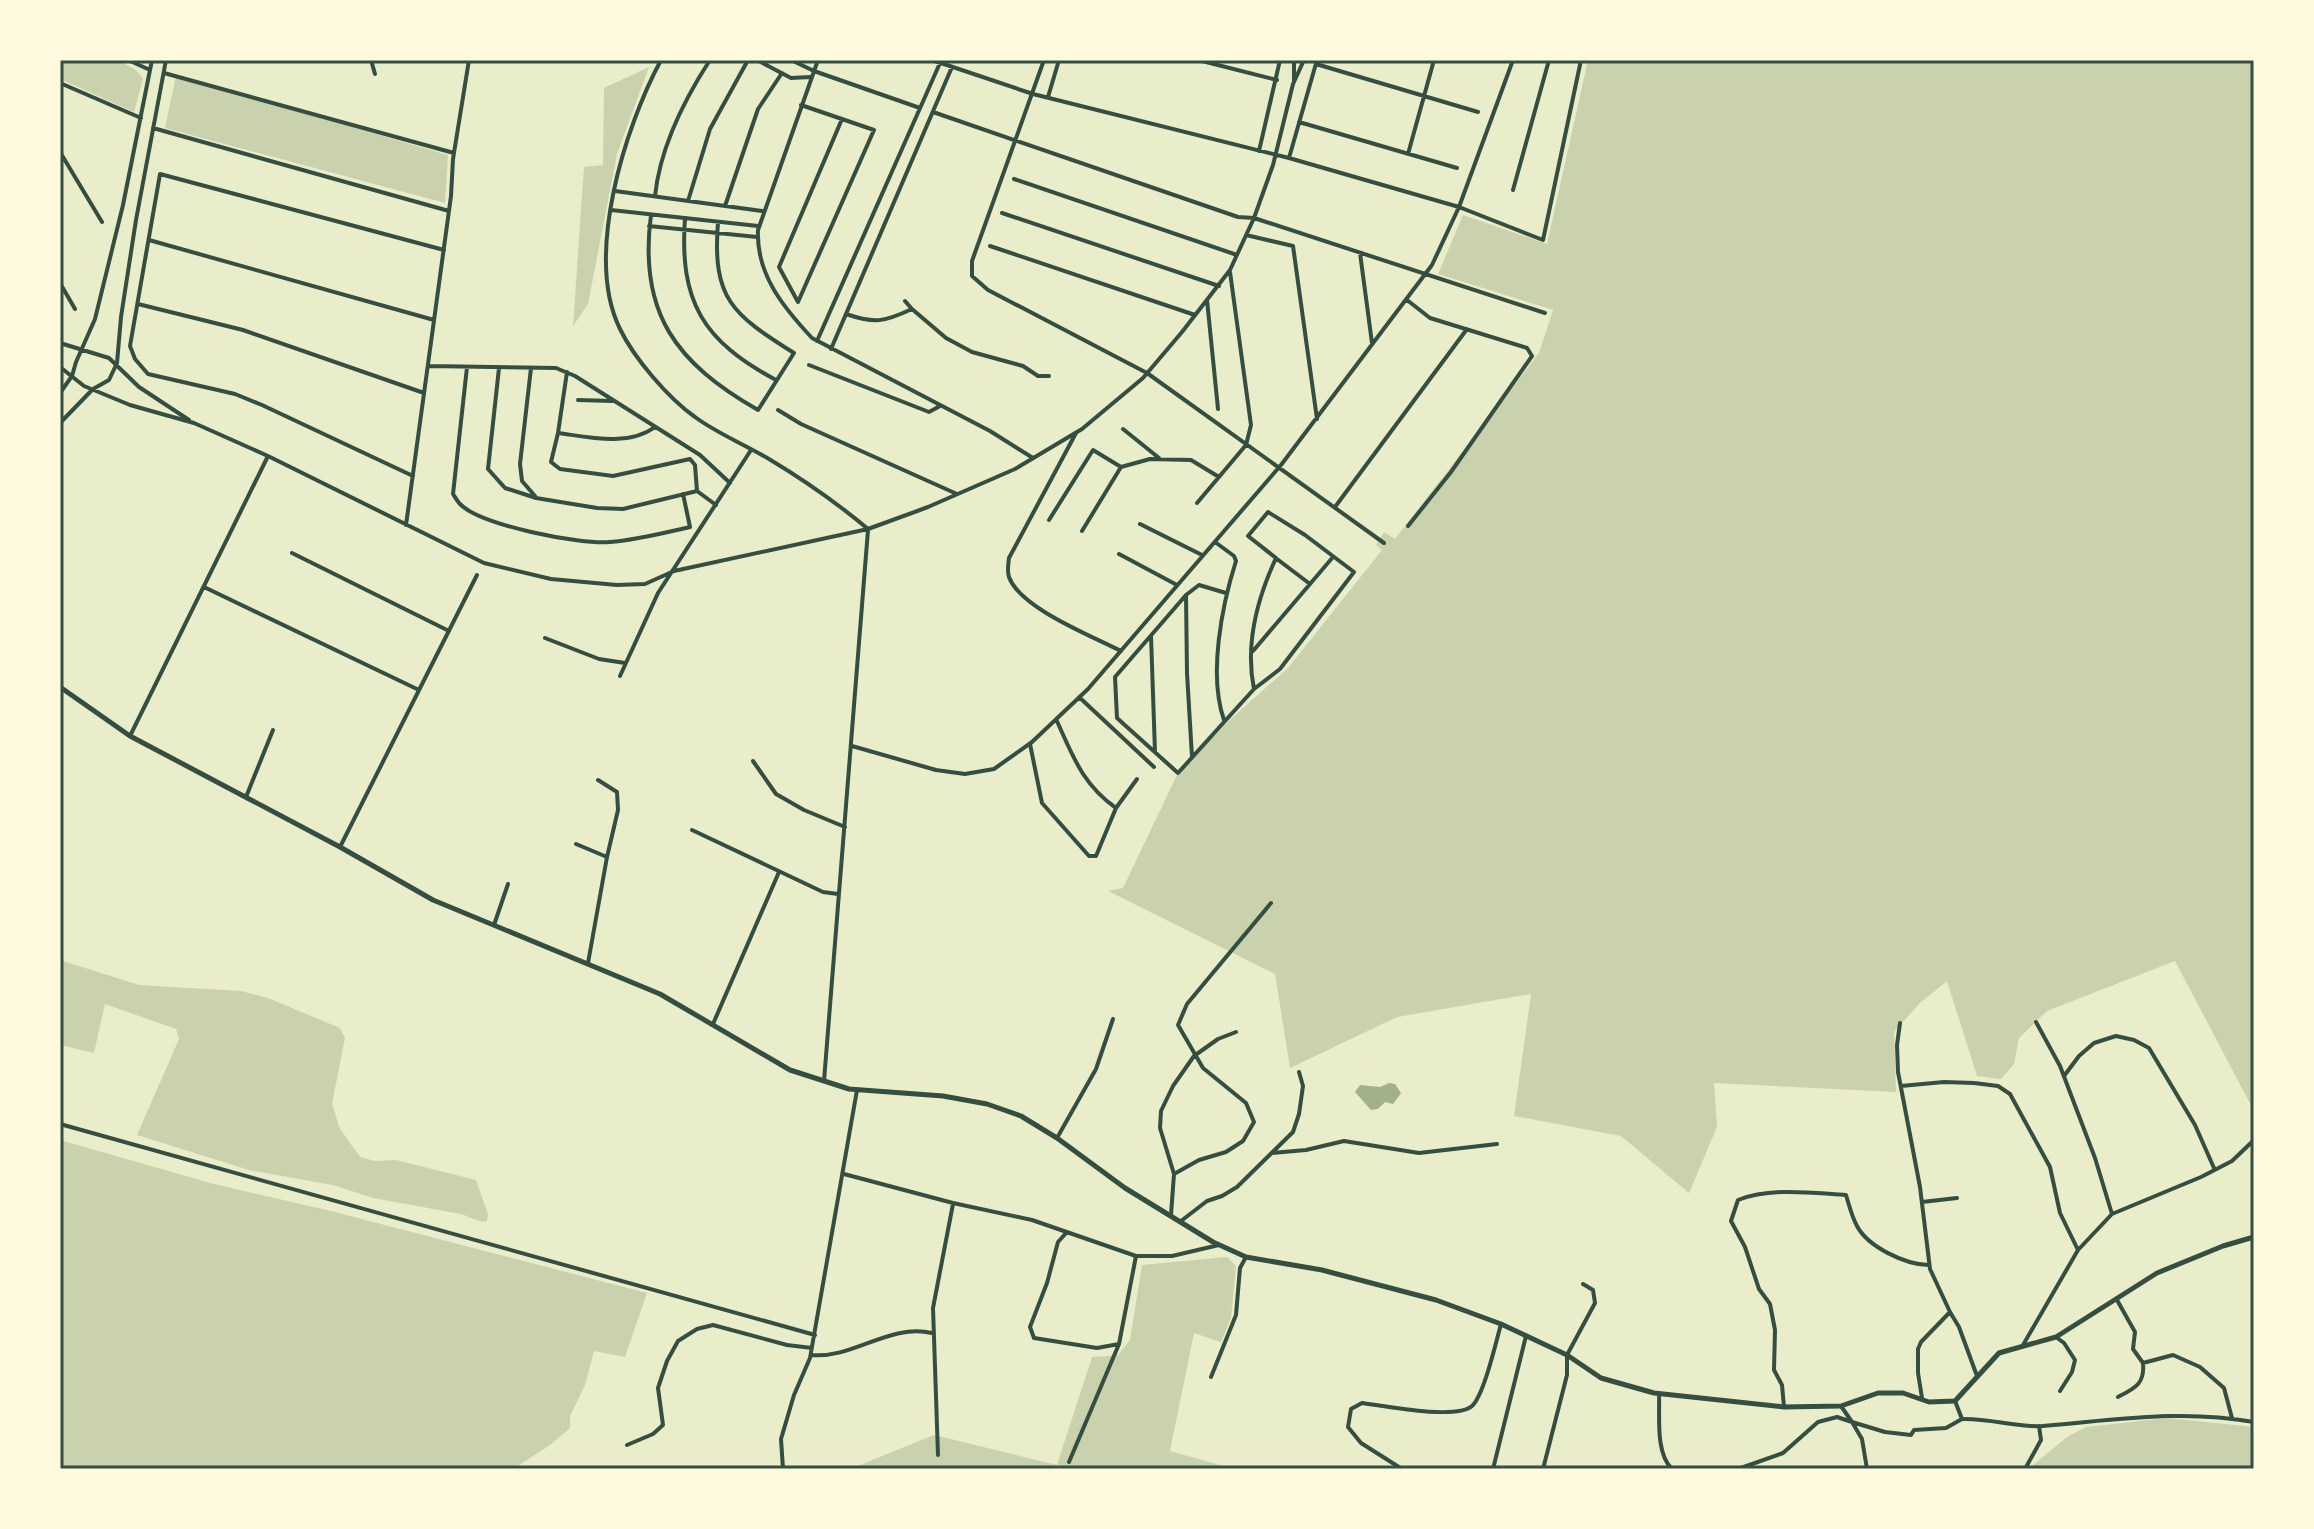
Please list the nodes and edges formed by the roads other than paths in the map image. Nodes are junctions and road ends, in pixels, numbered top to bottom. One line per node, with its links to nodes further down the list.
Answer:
1 (128, 60): 27 (street)
2 (152, 60): 27 (street)
3 (166, 60): 28 (street)
4 (371, 60): 30 (street)
5 (469, 60): 49 (street)
6 (652, 60): 23 (street)
7 (710, 60): 57 (street)
8 (748, 60): 58 (street)
9 (757, 60): 29 (street)
10 (791, 60): 31 (street)
11 (818, 60): 31 (street)
12 (932, 60): 25 (street)
13 (1044, 60): 35 (street)
14 (1059, 60): 37 (street)
15 (1198, 60): 32 (street)
16 (1280, 60): 32 (street)
17 (1294, 60): 34 (street)
18 (1304, 60): 34 (street)
19 (1434, 60): 36 (street)
20 (1513, 60): 60 (street)
21 (1549, 60): 55 (street)
22 (1581, 60): 60 (street)
23 (660, 61): 56 (street)
24 (1316, 62): 36 (street); 44 (street)
25 (940, 63): 26 (street); 39 (street)
26 (952, 67): 35 (street); 40 (street)
27 (150, 70): 42 (street)
28 (164, 73): 45 (street); 49 (street)
29 (782, 73): 31 (street); 59 (street)
30 (375, 74)
31 (813, 74): 38 (street); 39 (street)
32 (1277, 80): 47 (street)
33 (60, 83): 42 (street)
34 (1293, 84): 51 (street)
35 (1033, 94): 37 (street); 46 (street)
36 (1424, 96): 41 (street); 50 (street)
37 (1048, 97): 47 (street)
38 (801, 105): 43 (street); 63 (street)
39 (920, 108): 96 (street)
40 (933, 112): 46 (street); 92 (street)
41 (1478, 112)
42 (141, 118): 100 (street)
43 (842, 119): 43 (street)
44 (1299, 122): 50 (street); 52 (street)
45 (153, 128): 62 (street); 101 (street)
46 (1015, 142): 67 (street); 109 (street)
47 (1259, 151): 51 (street)
48 (60, 152): 68 (street)
49 (454, 153): 62 (street)
50 (1408, 154): 53 (street)
51 (1276, 155): 52 (street); 67 (street)
52 (1289, 158): 60 (street)
53 (1457, 168)
54 (1014, 179): 80 (street)
55 (1513, 190)
56 (615, 191): 57 (street); 61 (street)
57 (655, 196): 58 (street)
58 (688, 201): 59 (street)
59 (725, 206): 63 (street)
60 (1459, 207): 82 (street)
61 (611, 210): 65 (street); 129 (street)
62 (449, 211): 78 (street)
63 (762, 211): 71 (street)
64 (1002, 213): 84 (street)
65 (651, 215): 66 (street); 70 (street)
66 (685, 218): 69 (street); 72 (street)
67 (1254, 218): 74 (street); 79 (street)
68 (102, 222)
69 (718, 222): 71 (street); 73 (street)
70 (649, 226): 72 (street); 112 (street)
71 (758, 226): 75 (street)
72 (684, 229): 73 (street); 112 (street)
73 (717, 234): 75 (street); 112 (street)
74 (1246, 235): 80 (street); 121 (street)
75 (757, 237): 96 (street)
76 (149, 240): 78 (street); 88 (street); 94 (street)
77 (990, 246): 93 (street)
78 (444, 250): 94 (street)
79 (1360, 253): 82 (street); 98 (street)
80 (1237, 255): 81 (street)
81 (1230, 270): 84 (street); 128 (street)
82 (1425, 275): 86 (street); 91 (street)
83 (60, 283): 89 (street)
84 (1219, 286): 85 (street)
85 (1207, 300): 93 (street); 119 (street)
86 (1407, 300): 95 (street); 98 (street)
87 (905, 301): 90 (street)
88 (138, 304): 115 (street); 135 (street)
89 (75, 309)
90 (912, 309): 92 (street); 111 (street)
91 (1545, 313)
92 (846, 314): 99 (street)
93 (1195, 315): 109 (street)
94 (434, 320): 103 (street)
95 (1467, 329): 144 (street); 148 (street)
96 (817, 341): 99 (street)
97 (60, 343): 100 (street)
98 (1373, 346): 121 (street)
99 (831, 349): 118 (street)
100 (83, 350): 101 (street); 110 (street)
101 (117, 363): 113 (street); 123 (street)
102 (809, 365): 118 (street)
103 (428, 366): 105 (street); 115 (street)
104 (60, 367): 110 (street)
105 (467, 367): 106 (street); 139 (street)
106 (499, 368): 107 (street); 141 (street)
107 (531, 368): 108 (street); 141 (street)
108 (567, 372): 117 (street); 127 (street)
109 (1147, 373): 126 (street); 128 (street)
110 (72, 376): 113 (street); 114 (street)
111 (1049, 376)
112 (776, 380)
113 (93, 389): 122 (street); 123 (street)
114 (60, 393)
115 (424, 393): 135 (street)
116 (578, 400): 117 (street)
117 (615, 401): 124 (street)
118 (941, 406): 131 (street)
119 (1218, 409)
120 (778, 410): 140 (street)
121 (1317, 419): 134 (street)
122 (60, 423)
123 (194, 423): 130 (street)
124 (655, 427): 127 (street); 137 (street)
125 (1123, 429): 132 (street)
126 (1076, 432): 131 (street); 168 (street)
127 (558, 433): 138 (street)
128 (1246, 445): 134 (street); 136 (street)
129 (751, 450): 137 (street); 149 (street)
130 (268, 456): 147 (street); 162 (street)
131 (1033, 458): 140 (street)
132 (1161, 459): 133 (street); 136 (street)
133 (1121, 467): 145 (street); 150 (street)
134 (1278, 468): 144 (street); 151 (street)
135 (413, 476): 147 (street)
136 (1219, 477): 142 (street)
137 (730, 483): 143 (street)
138 (697, 491): 139 (street); 143 (street)
139 (683, 494): 141 (street)
140 (958, 494): 149 (street)
141 (536, 498)
142 (1197, 503)
143 (716, 505): 158 (street)
144 (1334, 508): 152 (street)
145 (1049, 520)
146 (1140, 524): 155 (street)
147 (406, 525): 158 (street)
148 (1408, 526)
149 (868, 529): 158 (street); 181 (street)
150 (1082, 531)
151 (1215, 542): 155 (street); 163 (street)
152 (1384, 543)
153 (292, 553): 165 (street)
154 (1119, 554): 161 (street)
155 (1203, 556): 161 (street)
156 (1333, 556): 157 (street); 160 (street); 173 (street)
157 (1276, 558): 160 (street); 169 (street)
158 (674, 571): 170 (street)
159 (477, 575): 165 (street)
160 (1310, 584): 169 (street)
161 (1177, 585): 168 (street)
162 (204, 587): 174 (street); 179 (street)
163 (1226, 593): 164 (street); 177 (street)
164 (1186, 595): 166 (street); 183 (street)
165 (449, 631): 174 (street)
166 (1151, 636): 182 (street); 182 (street)
167 (545, 638): 170 (street)
168 (1121, 651): 175 (street)
169 (1252, 652): 173 (street)
170 (625, 663): 171 (street)
171 (620, 676)
172 (60, 687): 179 (street)
173 (1254, 689): 177 (street)
174 (419, 690): 193 (street)
175 (1079, 697): 176 (street); 185 (street)
176 (1056, 719): 180 (street); 189 (street)
177 (1224, 720): 183 (street)
178 (273, 730): 188 (street)
179 (130, 736): 188 (street)
180 (1030, 744): 181 (street); 189 (street)
181 (852, 746): 190 (street)
182 (1155, 752): 183 (street)
183 (1192, 757)
184 (753, 761): 190 (street)
185 (1154, 767)
186 (1137, 779): 189 (street)
187 (598, 780): 194 (street)
188 (246, 797): 193 (street)
189 (1116, 808)
190 (845, 827): 197 (street)
191 (692, 830): 195 (street)
192 (576, 844): 194 (street)
193 (340, 847): 199 (street)
194 (607, 857): 200 (street)
195 (779, 872): 197 (street); 204 (street)
196 (508, 884): 199 (street)
197 (838, 894): 209 (street)
198 (1271, 903): 206 (street)
199 (493, 927): 200 (street)
200 (588, 963): 204 (street)
201 (1113, 1019): 213 (street)
202 (2036, 1022): 208 (street)
203 (1900, 1023): 210 (street)
204 (713, 1024): 209 (street)
205 (1236, 1032): 206 (street)
206 (1194, 1056): 219 (street); 219 (street)
207 (1299, 1072): 216 (street)
208 (2064, 1076): 217 (street); 223 (street)
209 (824, 1081): 211 (street)
210 (1901, 1086): 221 (street); 229 (street)
211 (857, 1090): 213 (street); 218 (street)
212 (60, 1124): 238 (street)
213 (1057, 1138): 224 (street)
214 (2254, 1140): 217 (street)
215 (1497, 1144): 216 (street)
216 (1272, 1153): 225 (street)
217 (2214, 1168): 223 (street)
218 (844, 1174): 222 (street); 238 (street)
219 (1174, 1174): 224 (street)
220 (1957, 1198): 221 (street)
221 (1922, 1202): 232 (street)
222 (953, 1203): 226 (street); 237 (street)
223 (2112, 1214): 229 (street)
224 (1171, 1215): 225 (street)
225 (1181, 1221): 228 (street)
226 (1067, 1232): 230 (street); 241 (street)
227 (2254, 1237): 234 (street)
228 (1219, 1245): 230 (street); 231 (street)
229 (2078, 1250): 242 (street)
230 (1136, 1256): 241 (street)
231 (1246, 1257): 236 (street); 247 (street)
232 (1929, 1265): 235 (street); 255 (street)
233 (1583, 1284): 245 (street)
234 (2117, 1300): 240 (street); 246 (street)
235 (1950, 1312): 248 (street); 252 (street)
236 (1501, 1324): 239 (street); 266 (street)
237 (933, 1333): 244 (street); 262 (street)
238 (815, 1335): 243 (street)
239 (1526, 1336): 245 (street); 267 (street)
240 (2056, 1337): 242 (street); 249 (street)
241 (1119, 1344): 263 (street)
242 (2023, 1345): 248 (street)
243 (812, 1348): 244 (street); 261 (street)
244 (811, 1355): 265 (street)
245 (1567, 1355): 250 (street); 268 (street)
246 (2143, 1363): 251 (street); 256 (street)
247 (1211, 1377)
248 (1977, 1377): 253 (street)
249 (2060, 1391)
250 (1659, 1393): 255 (street); 264 (street)
251 (2118, 1397)
252 (1922, 1398): 253 (street); 254 (street)
253 (1955, 1401): 257 (street)
254 (1841, 1406): 255 (street); 258 (street)
255 (1784, 1407)
256 (2232, 1418): 259 (street); 260 (street)
257 (1962, 1419): 258 (street); 260 (street)
258 (1852, 1422): 271 (street); 272 (street)
259 (2254, 1422)
260 (2039, 1426): 273 (street)
261 (627, 1445)
262 (938, 1455)
263 (1069, 1462)
264 (1666, 1464): 269 (street); 270 (street)
265 (783, 1469)
266 (1402, 1469)
267 (1493, 1469)
268 (1543, 1469)
269 (1661, 1469)
270 (1672, 1469)
271 (1738, 1469)
272 (1867, 1469)
273 (2025, 1469)

